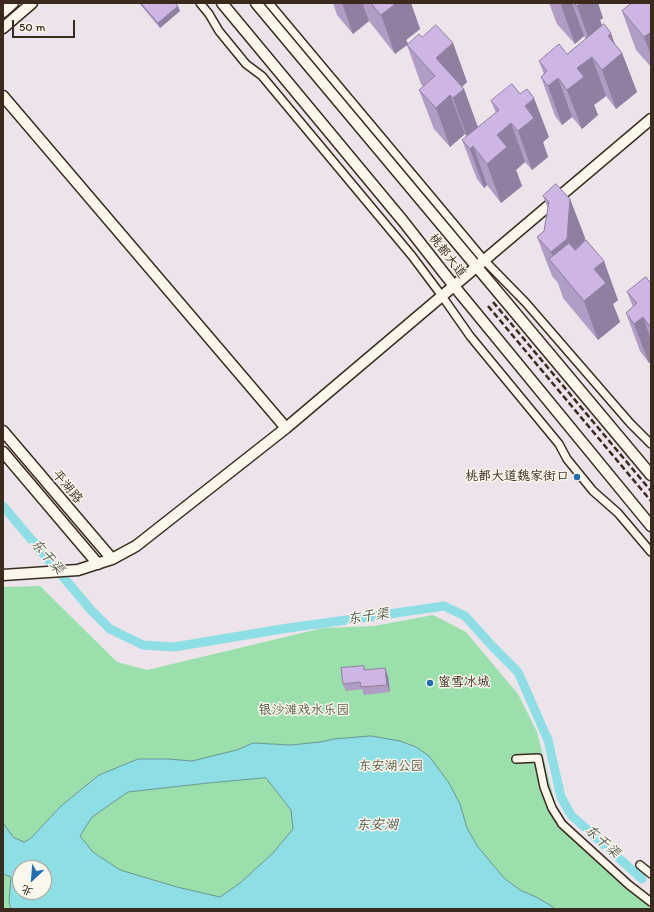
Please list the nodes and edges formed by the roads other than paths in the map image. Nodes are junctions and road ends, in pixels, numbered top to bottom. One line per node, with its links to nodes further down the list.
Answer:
1 (13, 3): 7 (street)
2 (32, 3): 8 (street)
3 (200, 3): 13 (street)
4 (222, 3): 12 (street, 桃都大道)
5 (256, 3): 11 (street, 桃都大道)
6 (270, 3): 11 (street)
7 (3, 12)
8 (3, 28)
9 (3, 96): 14 (street)
10 (651, 119): 11 (street)
11 (481, 263): 12 (street); 16 (street); 18 (street, 桃都大道)
12 (454, 286): 13 (street); 19 (street, 桃都大道)
13 (442, 296): 14 (street); 20 (street)
14 (286, 428): 21 (street)
15 (3, 431): 21 (street, 平湖路)
16 (651, 444)
17 (3, 452): 22 (street, 平湖路)
18 (651, 475)
19 (651, 526)
20 (651, 552)
21 (112, 559): 22 (street)
22 (98, 564): 23 (street)
23 (3, 575)
24 (516, 759): 27 (street)
25 (640, 865): 26 (street)
26 (651, 874)
27 (650, 898)

